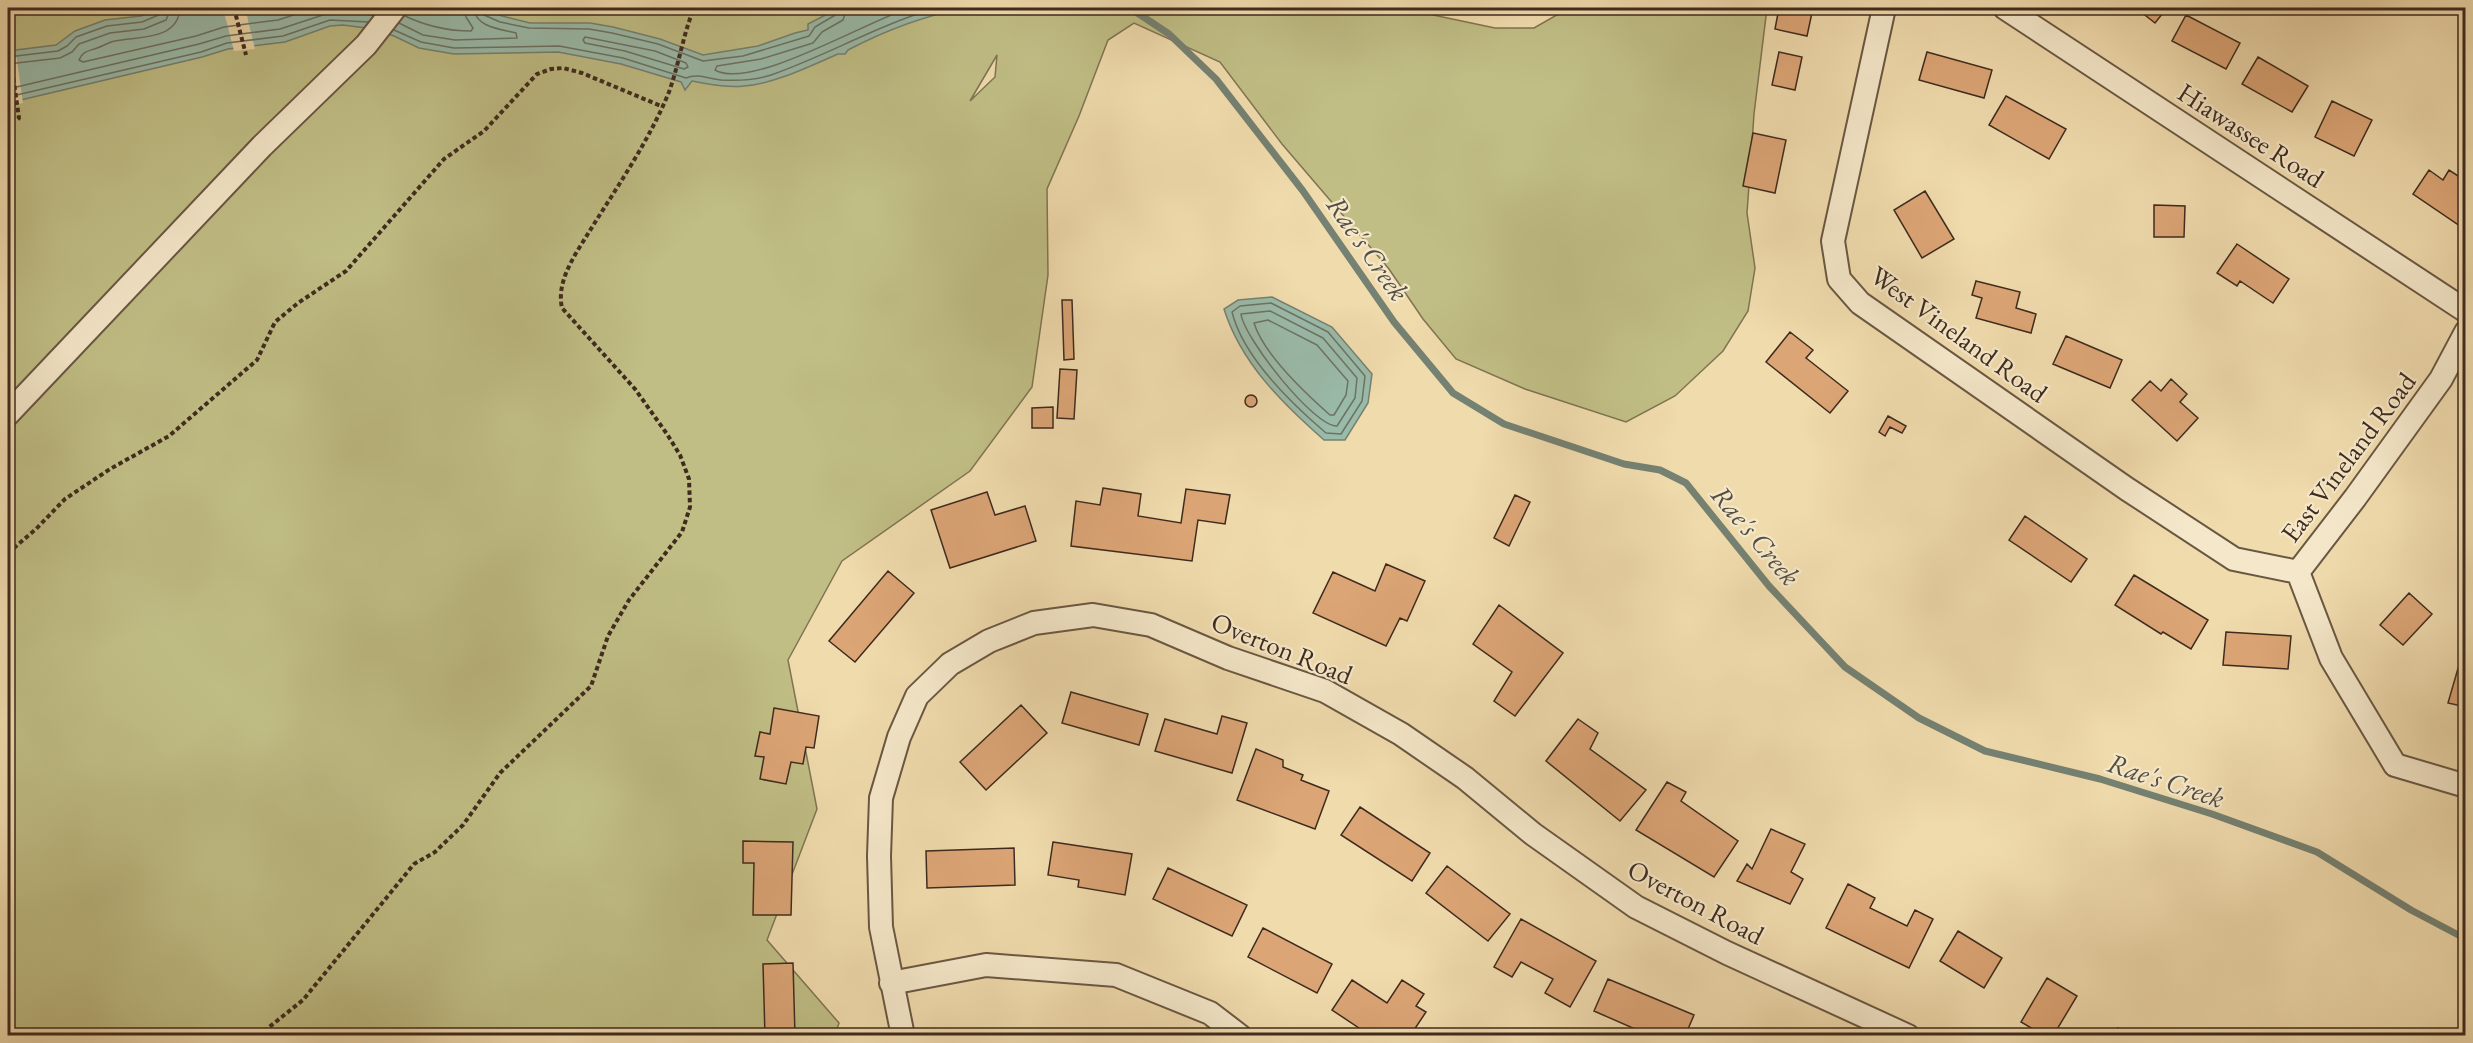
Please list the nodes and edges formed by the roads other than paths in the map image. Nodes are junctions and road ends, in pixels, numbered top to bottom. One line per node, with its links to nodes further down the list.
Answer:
1 (395, 8): 6 (street)
2 (1884, 8): 7 (street, West Vineland Road)
3 (2005, 8): 4 (street, Hiawassee Road)
4 (2466, 310)
5 (2466, 332): 8 (street, East Vineland Road)
6 (8, 414)
7 (2127, 489): 8 (street, East Vineland Road)
8 (2298, 572): 9 (street)
9 (2466, 786)
10 (891, 983): 11 (street, Overton Road); 12 (street); 13 (street, Overton Road)
11 (903, 1035)
12 (1240, 1035)
13 (1908, 1035)

